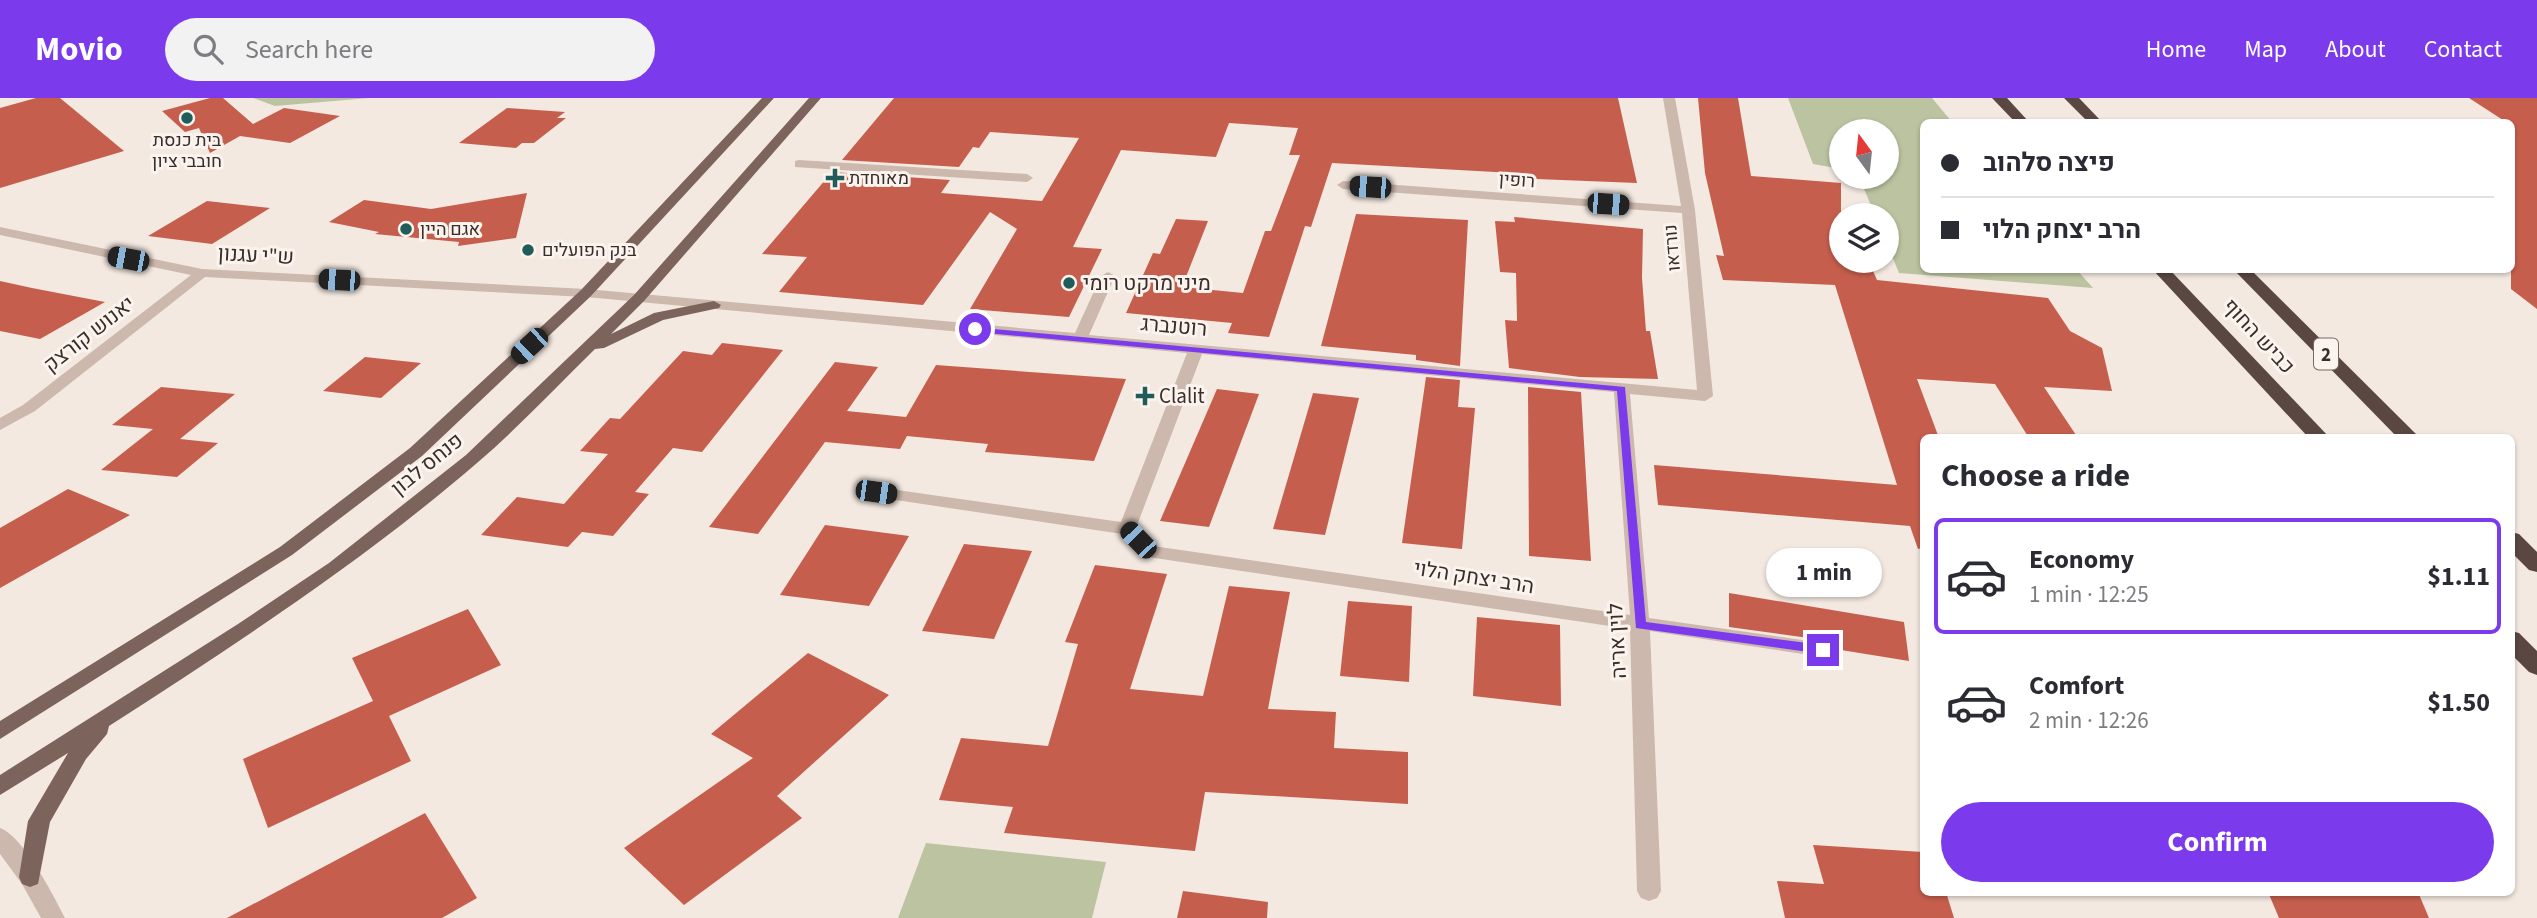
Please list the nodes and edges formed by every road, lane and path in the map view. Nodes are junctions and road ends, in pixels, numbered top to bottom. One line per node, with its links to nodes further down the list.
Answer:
1 (768, 98): 17 (main road, פנחס לבון)
2 (816, 98): 18 (main road, פנחס לבון)
3 (1669, 98): 11 (street, נורדאו)
4 (1999, 98): 6 (highway)
5 (2071, 98): 7 (highway)
6 (2019, 119)
7 (2092, 119)
8 (799, 164): 9 (street)
9 (1027, 178)
10 (1343, 185): 11 (street, רופין)
11 (1688, 209): 24 (street, נורדאו)
12 (0, 231): 13 (street, ש"י עגנון)
13 (202, 273): 17 (street, ש"י עגנון); 25 (street, יאנוש קורצק)
14 (2164, 273): 26 (highway, כביש החוף)
15 (2245, 273): 27 (highway, כביש החוף / 2)
16 (1108, 276): 20 (street)
17 (586, 293): 18 (street, ש"י עגנון); 37 (main road, פנחס לבון)
18 (639, 298): 19 (street, רוטנברג); 22 (main road, פנחס לבון)
19 (714, 305): 20 (street, רוטנברג); 22 (main road)
20 (1080, 338): 21 (street, רוטנברג)
21 (1196, 349): 23 (street, רוטנברג); 29 (street)
22 (562, 372): 36 (main road, פנחס לבון)
23 (1622, 389): 24 (street, רוטנברג); 32 (street, לוין אריה)
24 (1704, 396)
25 (0, 425)
26 (2316, 434)
27 (2406, 434)
28 (876, 492): 29 (street)
29 (1127, 529): 32 (street, הרב יצחק הלוי)
30 (2515, 543): 31 (highway)
31 (2537, 565)
32 (1640, 625): 34 (street, הרב יצחק הלוי); 41 (street, לוין אריה)
33 (2515, 643): 35 (highway)
34 (1823, 650)
35 (2537, 666)
36 (118, 709): 38 (main road, פנחס לבון); 40 (main road)
37 (0, 731)
38 (0, 786)
39 (0, 837): 40 (street)
40 (30, 877): 42 (street)
41 (1649, 891)
42 (53, 918)

